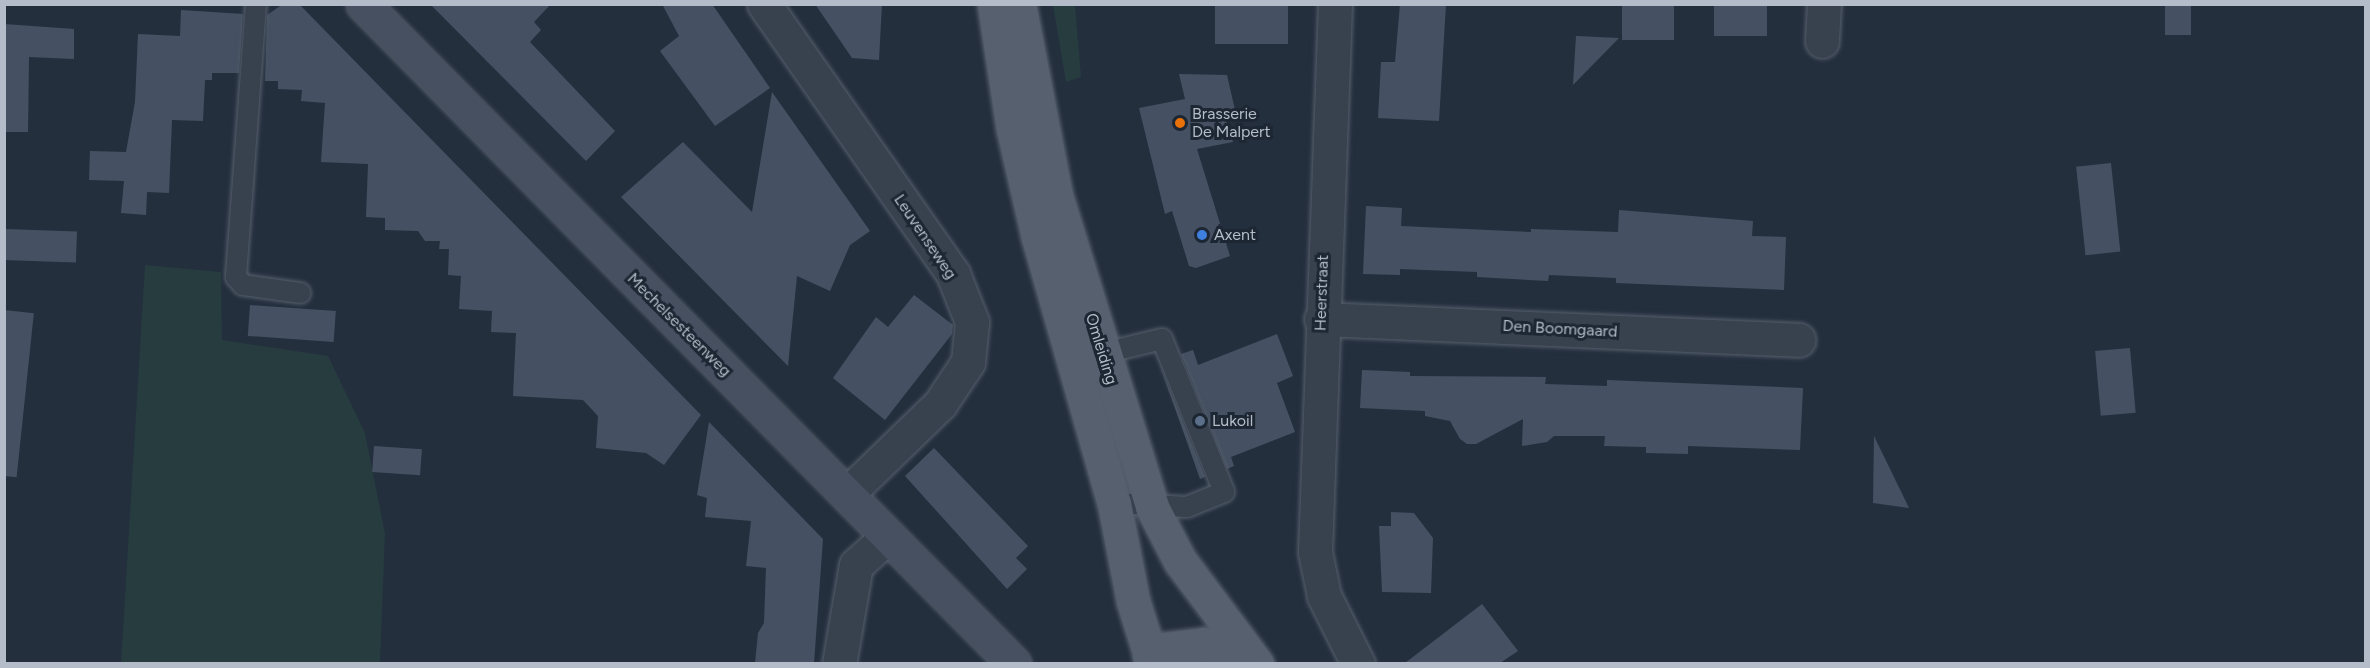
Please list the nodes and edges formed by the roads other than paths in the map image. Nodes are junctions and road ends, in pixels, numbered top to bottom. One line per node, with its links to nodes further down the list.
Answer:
1 (256, 4): 9 (lane)
2 (363, 4): 13 (street, Mechelsesteenweg)
3 (764, 4): 13 (street, Leuvenseweg)
4 (994, 4): 12 (main road, Omleiding)
5 (1019, 4): 12 (main road, Omleiding)
6 (1335, 4): 10 (street, Heerstraat)
7 (1824, 4): 8 (street)
8 (1822, 41)
9 (300, 293)
10 (1321, 319): 11 (street, Den Boomgaard); 23 (street, Heerstraat)
11 (1799, 340)
12 (1088, 357): 14 (main road, Omleiding); 15 (main road, Omleiding); 15 (lane)
13 (847, 494): 16 (street, Mechelsesteenweg)
14 (1114, 503): 15 (lane); 18 (main road, Omleiding)
15 (1152, 507): 22 (main road, Omleiding)
16 (888, 536): 17 (street, Mechelsesteenweg); 19 (street)
17 (1005, 654): 20 (street, Mechelsesteenweg)
18 (1144, 661): 21 (main road)
19 (838, 663)
20 (1032, 663)
21 (1245, 663)
22 (1257, 663)
23 (1358, 663)

